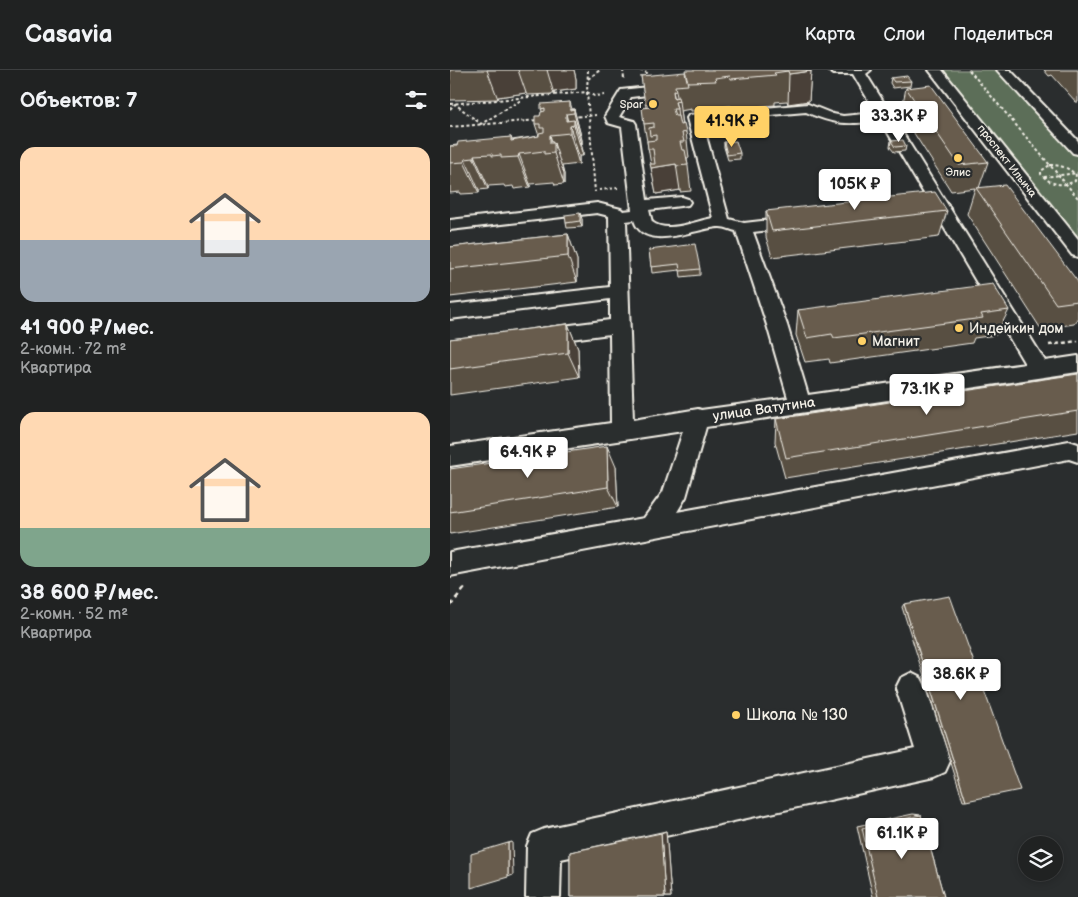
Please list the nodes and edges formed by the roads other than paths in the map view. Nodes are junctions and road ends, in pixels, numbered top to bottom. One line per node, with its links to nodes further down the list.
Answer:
1 (834, 70): 2 (street)
2 (862, 70): 6 (street)
3 (935, 70): 17 (street, проспект Ильича)
4 (1003, 70): 7 (street)
5 (690, 87): 11 (street)
6 (882, 111): 9 (street); 14 (street)
7 (1078, 150)
8 (682, 202): 11 (street)
9 (939, 205): 10 (street); 19 (street)
10 (920, 207)
11 (641, 210): 12 (street); 14 (street)
12 (618, 217): 15 (street); 18 (street)
13 (812, 220): 16 (street)
14 (722, 222): 16 (street)
15 (450, 225)
16 (743, 228): 23 (street)
17 (1078, 251)
18 (619, 292): 21 (street); 24 (street)
19 (994, 295): 20 (street); 27 (street)
20 (974, 298)
21 (450, 312)
22 (796, 322): 23 (street)
23 (777, 325): 28 (street)
24 (620, 326): 25 (street); 30 (street)
25 (516, 339)
26 (1078, 364): 27 (street, улица Ватутина)
27 (1038, 369): 28 (street, улица Ватутина)
28 (800, 404): 29 (street, улица Ватутина)
29 (698, 418): 30 (street, улица Ватутина); 33 (street)
30 (622, 430): 32 (street, улица Ватутина)
31 (1078, 453): 33 (street)
32 (450, 456)
33 (651, 528): 34 (street)
34 (450, 564)
35 (911, 688): 36 (street)
36 (543, 897)

